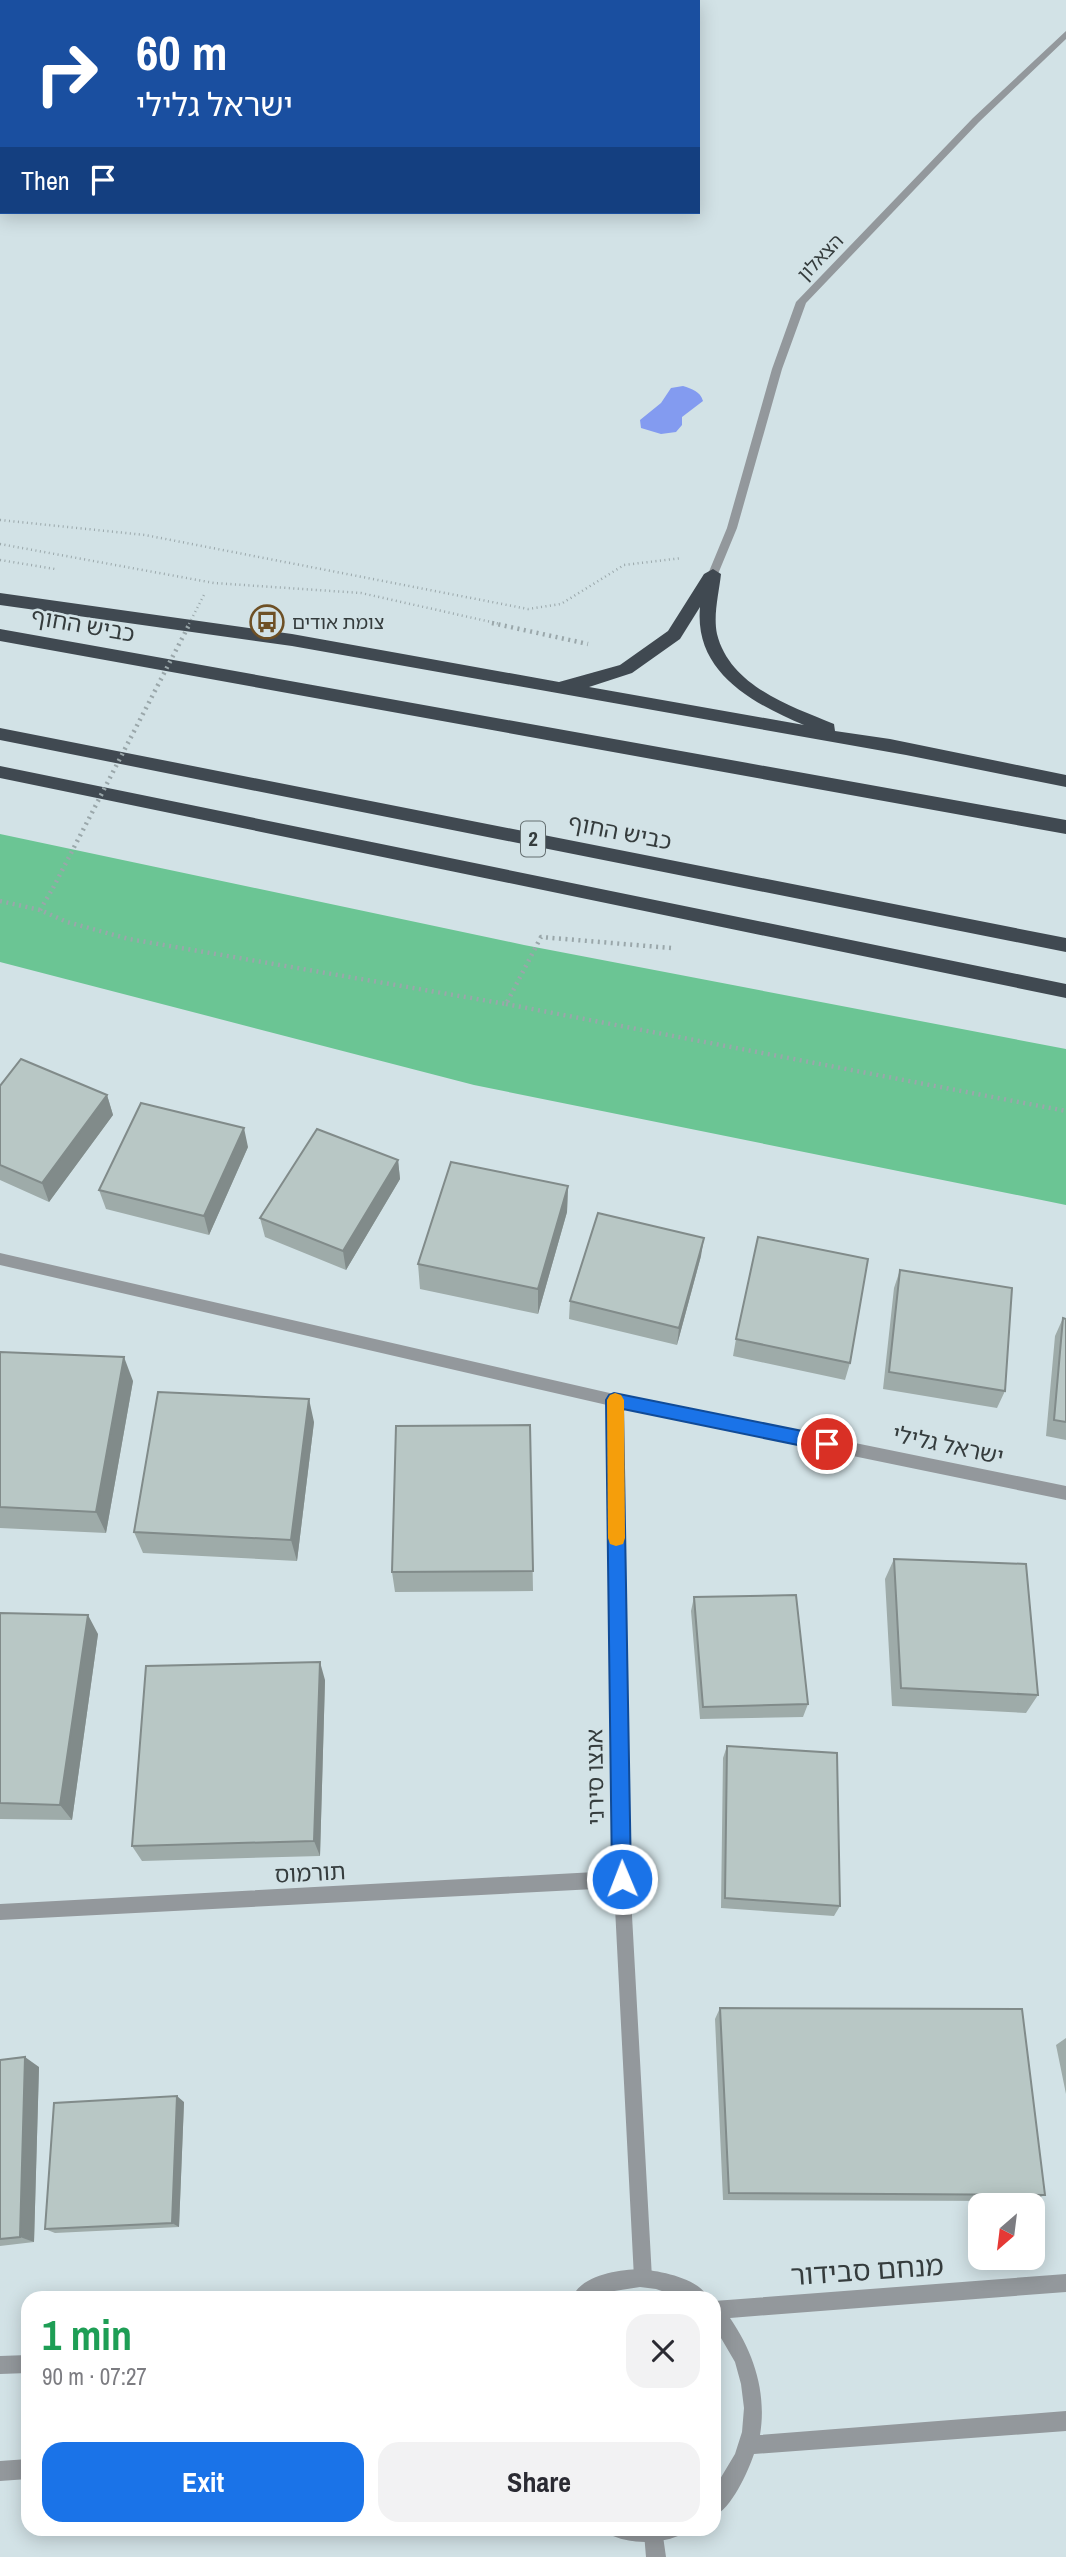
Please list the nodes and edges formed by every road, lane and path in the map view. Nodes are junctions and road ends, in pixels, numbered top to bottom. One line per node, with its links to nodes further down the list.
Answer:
1 (1066, 34): 4 (street, הצאלון)
2 (0, 520): 4 (path)
3 (0, 544): 9 (path)
4 (721, 553): 5 (street, הצאלון)
5 (713, 574): 10 (highway); 12 (highway)
6 (204, 595): 17 (path, bridge)
7 (0, 599): 10 (highway)
8 (0, 635): 15 (highway, כביש החוף)
9 (592, 645)
10 (533, 685): 12 (highway)
11 (0, 734): 19 (highway, כביש החוף / 2)
12 (904, 749): 14 (highway)
13 (0, 772): 20 (highway)
14 (1066, 781)
15 (1066, 827)
16 (0, 901): 17 (path)
17 (40, 911): 21 (path)
18 (541, 937): 21 (path)
19 (1066, 945)
20 (1066, 991)
21 (506, 1004): 22 (path)
22 (1066, 1111)
23 (0, 1259): 24 (street, ישראל גלילי)
24 (614, 1400): 25 (street, ישראל גלילי); 26 (street, אנצו סירני)
25 (1066, 1493)
26 (622, 1879): 27 (street, תורמוס); 28 (street, אנצו סירני)
27 (0, 1912)
28 (643, 2278): 30 (street); 31 (street)
29 (1066, 2283): 32 (street, מנחם סבידור)
30 (594, 2291)
31 (687, 2291)
32 (721, 2309)
33 (721, 2319): 37 (street)
34 (21, 2364): 35 (street)
35 (0, 2365)
36 (1066, 2421): 37 (street)
37 (749, 2445): 40 (street)
38 (21, 2470): 39 (street)
39 (0, 2471)
40 (721, 2497)
41 (662, 2536): 42 (street)
42 (656, 2557)

